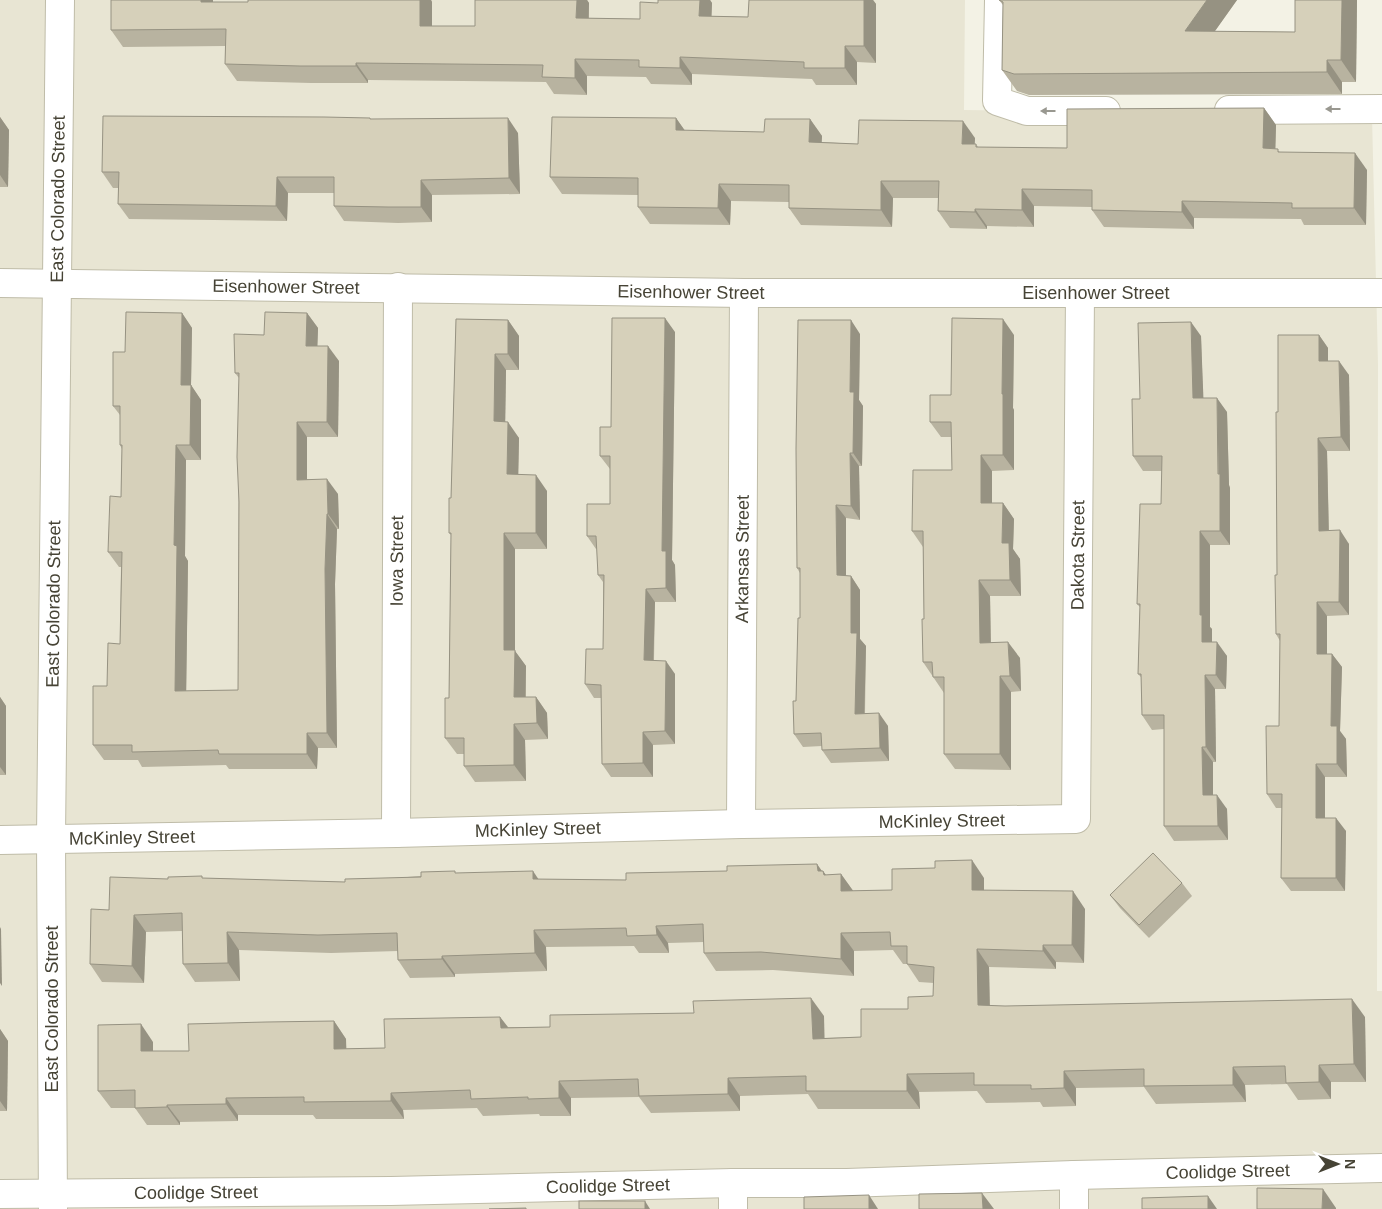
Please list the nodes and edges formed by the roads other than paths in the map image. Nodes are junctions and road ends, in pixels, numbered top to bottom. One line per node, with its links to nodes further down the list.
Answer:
1 (60, 0): 7 (street, East Colorado Street)
2 (999, 0): 5 (street, one-way to 2)
3 (1382, 109): 4 (street, one-way to 4)
4 (1205, 110)
5 (1126, 111)
6 (0, 283): 7 (street, Eisenhower Street)
7 (58, 284): 8 (street, Eisenhower Street); 15 (street, East Colorado Street)
8 (398, 287): 9 (street, Eisenhower Street); 14 (street, Iowa Street)
9 (744, 293): 10 (street, Eisenhower Street); 13 (street, Arkansas Street)
10 (1080, 293): 11 (street, Eisenhower Street); 12 (street, Dakota Street)
11 (1382, 293)
12 (1076, 819): 13 (street, McKinley Street)
13 (741, 824): 14 (street, McKinley Street)
14 (396, 833): 15 (street, McKinley Street)
15 (52, 838): 16 (street, McKinley Street); 22 (street, East Colorado Street)
16 (0, 840)
17 (1382, 1168): 18 (street, Coolidge Street)
18 (1074, 1175): 20 (street, Coolidge Street); 23 (street)
19 (0, 1194): 22 (street, Coolidge Street)
20 (733, 1196): 21 (street, Coolidge Street)
21 (392, 1200): 22 (street, Coolidge Street)
22 (53, 1201)
23 (1074, 1209)

